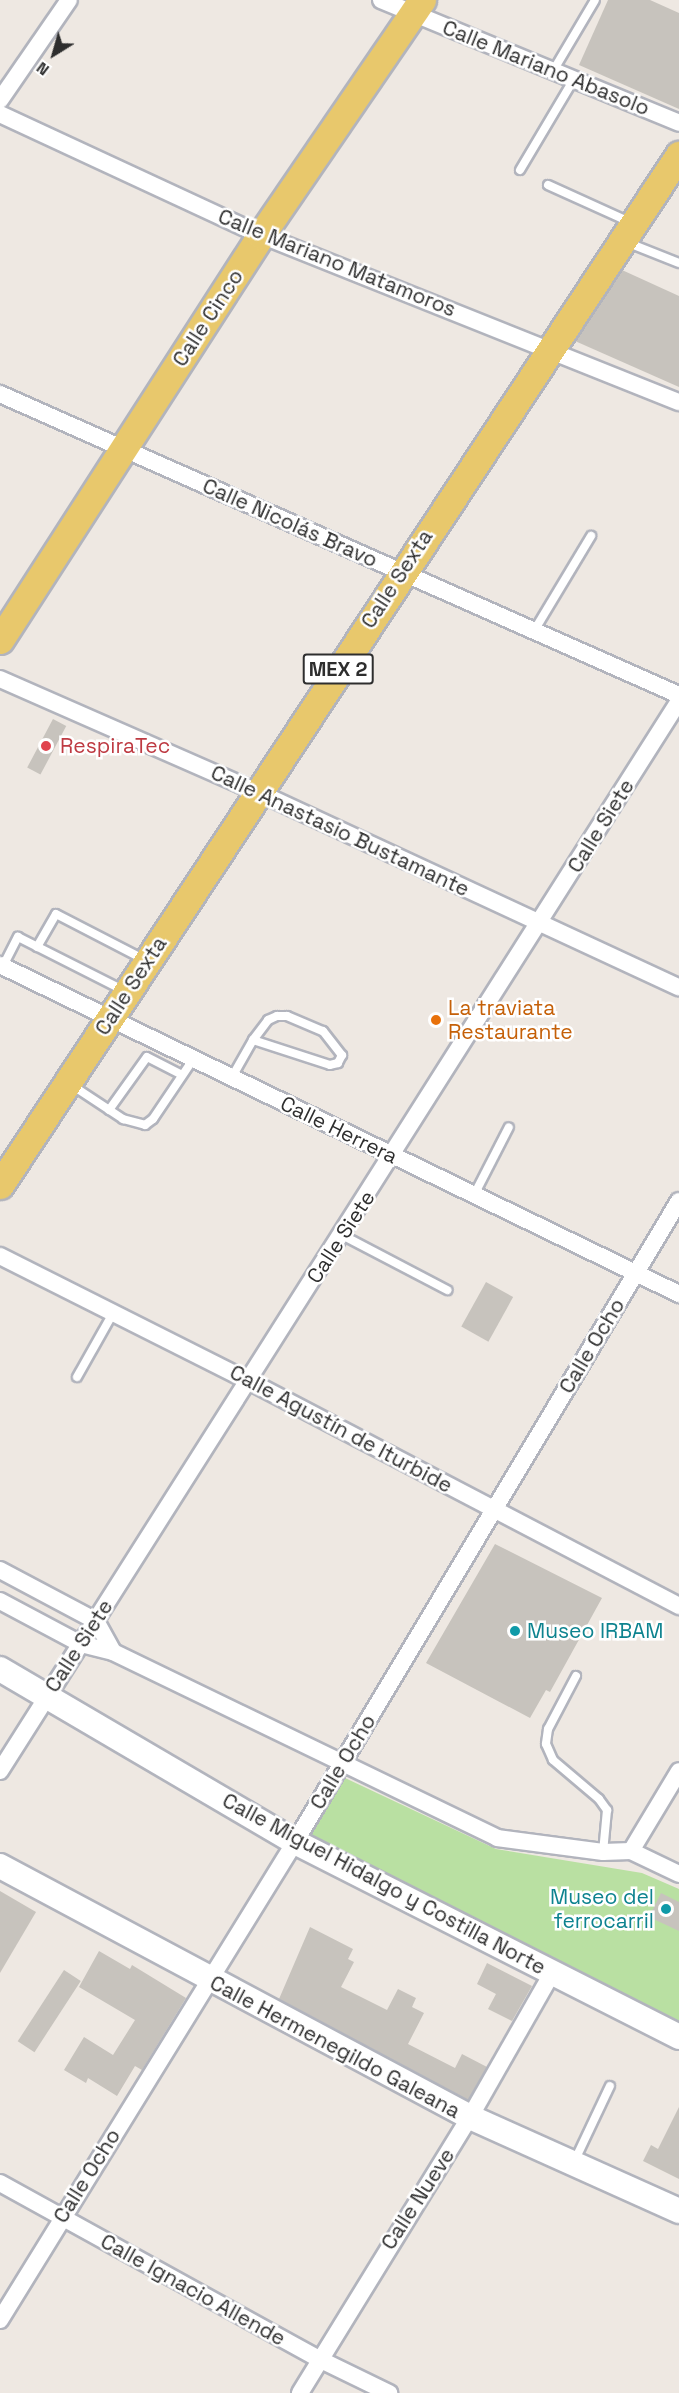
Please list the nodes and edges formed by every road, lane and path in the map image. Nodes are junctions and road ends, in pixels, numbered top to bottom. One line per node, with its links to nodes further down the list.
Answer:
1 (69, 0): 7 (street)
2 (381, 0): 4 (street, Calle Mariano Abasolo)
3 (595, 0): 5 (lane)
4 (418, 7): 5 (street, Calle Mariano Abasolo); 14 (main road, Calle Cinco)
5 (553, 71): 6 (street, Calle Mariano Abasolo)
6 (574, 79): 9 (street, Calle Mariano Abasolo); 11 (lane)
7 (0, 100)
8 (0, 114): 14 (street, Calle Mariano Matamoros)
9 (679, 123)
10 (679, 155): 13 (main road, Calle Sexta / MEX 2)
11 (520, 170)
12 (548, 185): 13 (lane)
13 (627, 232): 15 (lane); 16 (main road, Calle Sexta / MEX 2)
14 (261, 235): 16 (street, Calle Mariano Matamoros); 19 (main road, Calle Cinco)
15 (679, 263)
16 (550, 348): 18 (street, Calle Mariano Matamoros); 21 (main road, Calle Sexta / MEX 2)
17 (0, 394): 19 (street, Calle Nicolás Bravo)
18 (679, 402)
19 (123, 450): 21 (street, Calle Nicolás Bravo); 23 (main road, Calle Cinco)
20 (591, 536): 22 (lane)
21 (401, 572): 22 (street, Calle Nicolás Bravo); 27 (main road, Calle Sexta / MEX 2)
22 (534, 631): 25 (street, Calle Nicolás Bravo)
23 (0, 640)
24 (0, 680): 27 (street, Calle Anastasio Bustamante)
25 (679, 695)
26 (679, 702): 28 (street, Calle Siete)
27 (258, 792): 28 (street, Calle Anastasio Bustamante); 30 (main road, Calle Sexta / MEX 2)
28 (540, 923): 32 (street, Calle Anastasio Bustamante); 42 (street, Calle Siete)
29 (38, 947): 30 (lane); 31 (lane); 33 (lane)
30 (148, 961): 33 (main road, Calle Sexta / MEX 2)
31 (2, 965): 34 (street, Calle Herrera)
32 (679, 987)
33 (128, 993): 34 (main road, Calle Sexta / MEX 2)
34 (112, 1017): 36 (street, Calle Herrera); 39 (main road, Calle Sexta / MEX 2)
35 (253, 1040): 35 (lane); 38 (lane)
36 (194, 1058): 37 (lane); 38 (street, Calle Herrera)
37 (182, 1075): 40 (lane); 40 (lane)
38 (232, 1077): 42 (street, Calle Herrera)
39 (66, 1082): 40 (lane); 43 (main road, Calle Sexta / MEX 2)
40 (109, 1110)
41 (509, 1127): 44 (lane)
42 (392, 1156): 44 (street, Calle Herrera); 46 (street, Calle Siete)
43 (0, 1185)
44 (474, 1196): 48 (street, Calle Herrera)
45 (679, 1202): 48 (street, Calle Ocho)
46 (342, 1235): 49 (lane); 53 (street, Calle Siete)
47 (0, 1256): 51 (street, Calle Agustín de Iturbide)
48 (636, 1274): 50 (street, Calle Herrera); 54 (street, Calle Ocho)
49 (447, 1290)
50 (679, 1294)
51 (113, 1313): 52 (lane); 53 (street, Calle Agustín de Iturbide)
52 (77, 1377)
53 (247, 1380): 54 (street, Calle Agustín de Iturbide); 58 (street, Calle Siete)
54 (495, 1510): 57 (street, Calle Agustín de Iturbide); 64 (street, Calle Ocho)
55 (0, 1570): 58 (street)
56 (0, 1601): 59 (street)
57 (679, 1606)
58 (96, 1621): 59 (street, Calle Siete); 60 (street)
59 (81, 1644): 60 (street); 63 (street, Calle Siete)
60 (113, 1652): 64 (street)
61 (0, 1669): 63 (street, Calle Miguel Hidalgo y Costilla Norte)
62 (576, 1676): 69 (lane)
63 (47, 1695): 65 (street, Calle Siete); 67 (street, Calle Miguel Hidalgo y Costilla Norte)
64 (342, 1762): 67 (street, Calle Ocho); 69 (street)
65 (0, 1770)
66 (679, 1771): 68 (street)
67 (295, 1842): 72 (street, Calle Miguel Hidalgo y Costilla Norte); 73 (street, Calle Ocho)
68 (632, 1851): 69 (street); 71 (street)
69 (603, 1852)
70 (0, 1866): 73 (street, Calle Hermenegildo Galeana)
71 (679, 1874)
72 (552, 1973): 74 (street, Calle Miguel Hidalgo y Costilla Norte); 76 (street, Calle Nueve)
73 (210, 1982): 76 (street, Calle Hermenegildo Galeana); 80 (street, Calle Ocho)
74 (679, 2037)
75 (610, 2086): 77 (lane)
76 (470, 2117): 77 (street, Calle Hermenegildo Galeana); 82 (street, Calle Nueve)
77 (574, 2162): 79 (street, Calle Hermenegildo Galeana)
78 (0, 2183): 80 (street, Calle Ignacio Allende)
79 (679, 2211)
80 (61, 2218): 81 (street, Calle Ocho); 82 (street, Calle Ignacio Allende)
81 (0, 2320)
82 (321, 2360): 83 (street, Calle Nueve); 84 (street, Calle Ignacio Allende)
83 (300, 2393)
84 (389, 2393)

